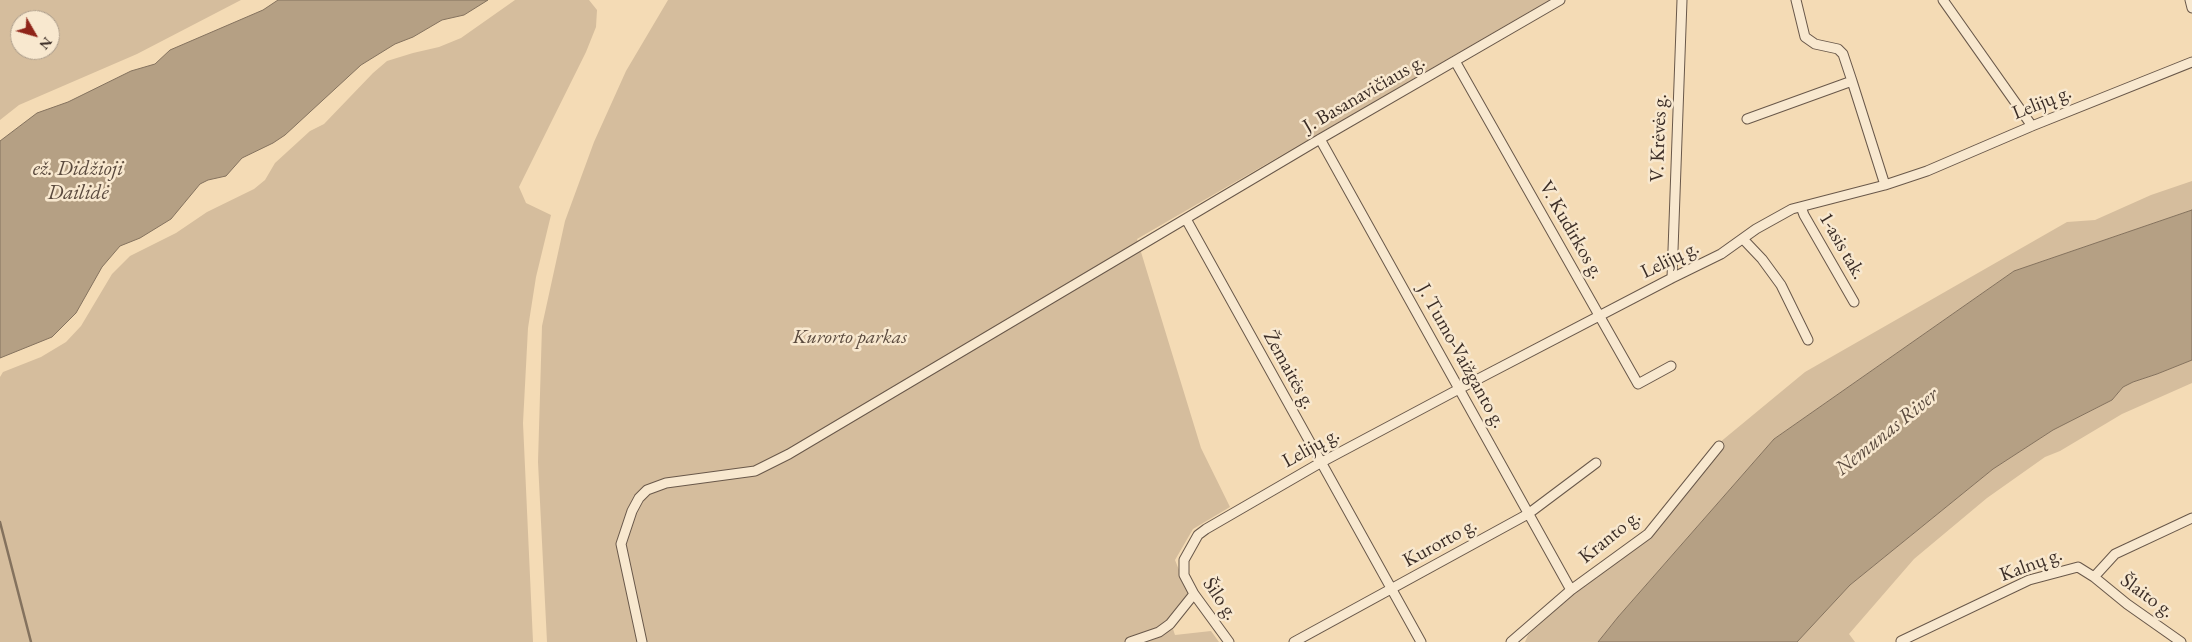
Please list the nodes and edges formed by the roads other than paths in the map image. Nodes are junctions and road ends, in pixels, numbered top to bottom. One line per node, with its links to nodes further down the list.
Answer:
1 (1560, 0): 7 (street, J. Basanavičiaus g.)
2 (1682, 0): 17 (street, V. Krėvės g.)
3 (1796, 0): 9 (street)
4 (1942, 0): 11 (street)
5 (2190, 0): 6 (street)
6 (2192, 8)
7 (1456, 61): 12 (street, J. Basanavičiaus g.); 19 (street, V. Kudirkos g.)
8 (2192, 62): 11 (street, Lelijų g.)
9 (1852, 81): 10 (street); 13 (street)
10 (1747, 119)
11 (2032, 126): 13 (street, Lelijų g.)
12 (1320, 139): 15 (street, J. Basanavičiaus g.); 22 (street, J. Tumo-Vaižganto g.)
13 (1885, 185): 14 (street, Lelijų g.)
14 (1801, 207): 16 (street, Lelijų g.); 18 (street, 1-asis tak.)
15 (1186, 220): 24 (street, Žemaitės g.); 34 (street, J. Basanavičiaus g.)
16 (1742, 239): 17 (street, Lelijų g.); 20 (street)
17 (1672, 278): 19 (street, Lelijų g.)
18 (1854, 302)
19 (1600, 316): 21 (street, V. Kudirkos g.); 22 (street, Lelijų g.)
20 (1808, 340)
21 (1670, 366)
22 (1459, 389): 24 (street, Lelijų g.); 26 (street, J. Tumo-Vaižganto g.)
23 (1719, 446): 31 (street, Kranto g.)
24 (1320, 463): 28 (street, Lelijų g.); 30 (street, Žemaitės g.)
25 (1596, 463): 26 (street, Kurorto g.)
26 (1528, 514): 30 (street, Kurorto g.); 31 (street, J. Tumo-Vaižganto g.)
27 (2192, 518): 29 (street)
28 (1191, 546): 32 (street, Šilo g.)
29 (2094, 577): 33 (street, Kalnų g.); 40 (street, Šlaito g.)
30 (1391, 590): 37 (street, Kurorto g.); 38 (street, Žemaitės g.)
31 (1570, 590): 39 (street, Kranto g.)
32 (1194, 594): 35 (street); 36 (street, Šilo g.)
33 (1901, 641)
34 (642, 642)
35 (1130, 642)
36 (1229, 642)
37 (1294, 642)
38 (1421, 642)
39 (1511, 642)
40 (2181, 642)

